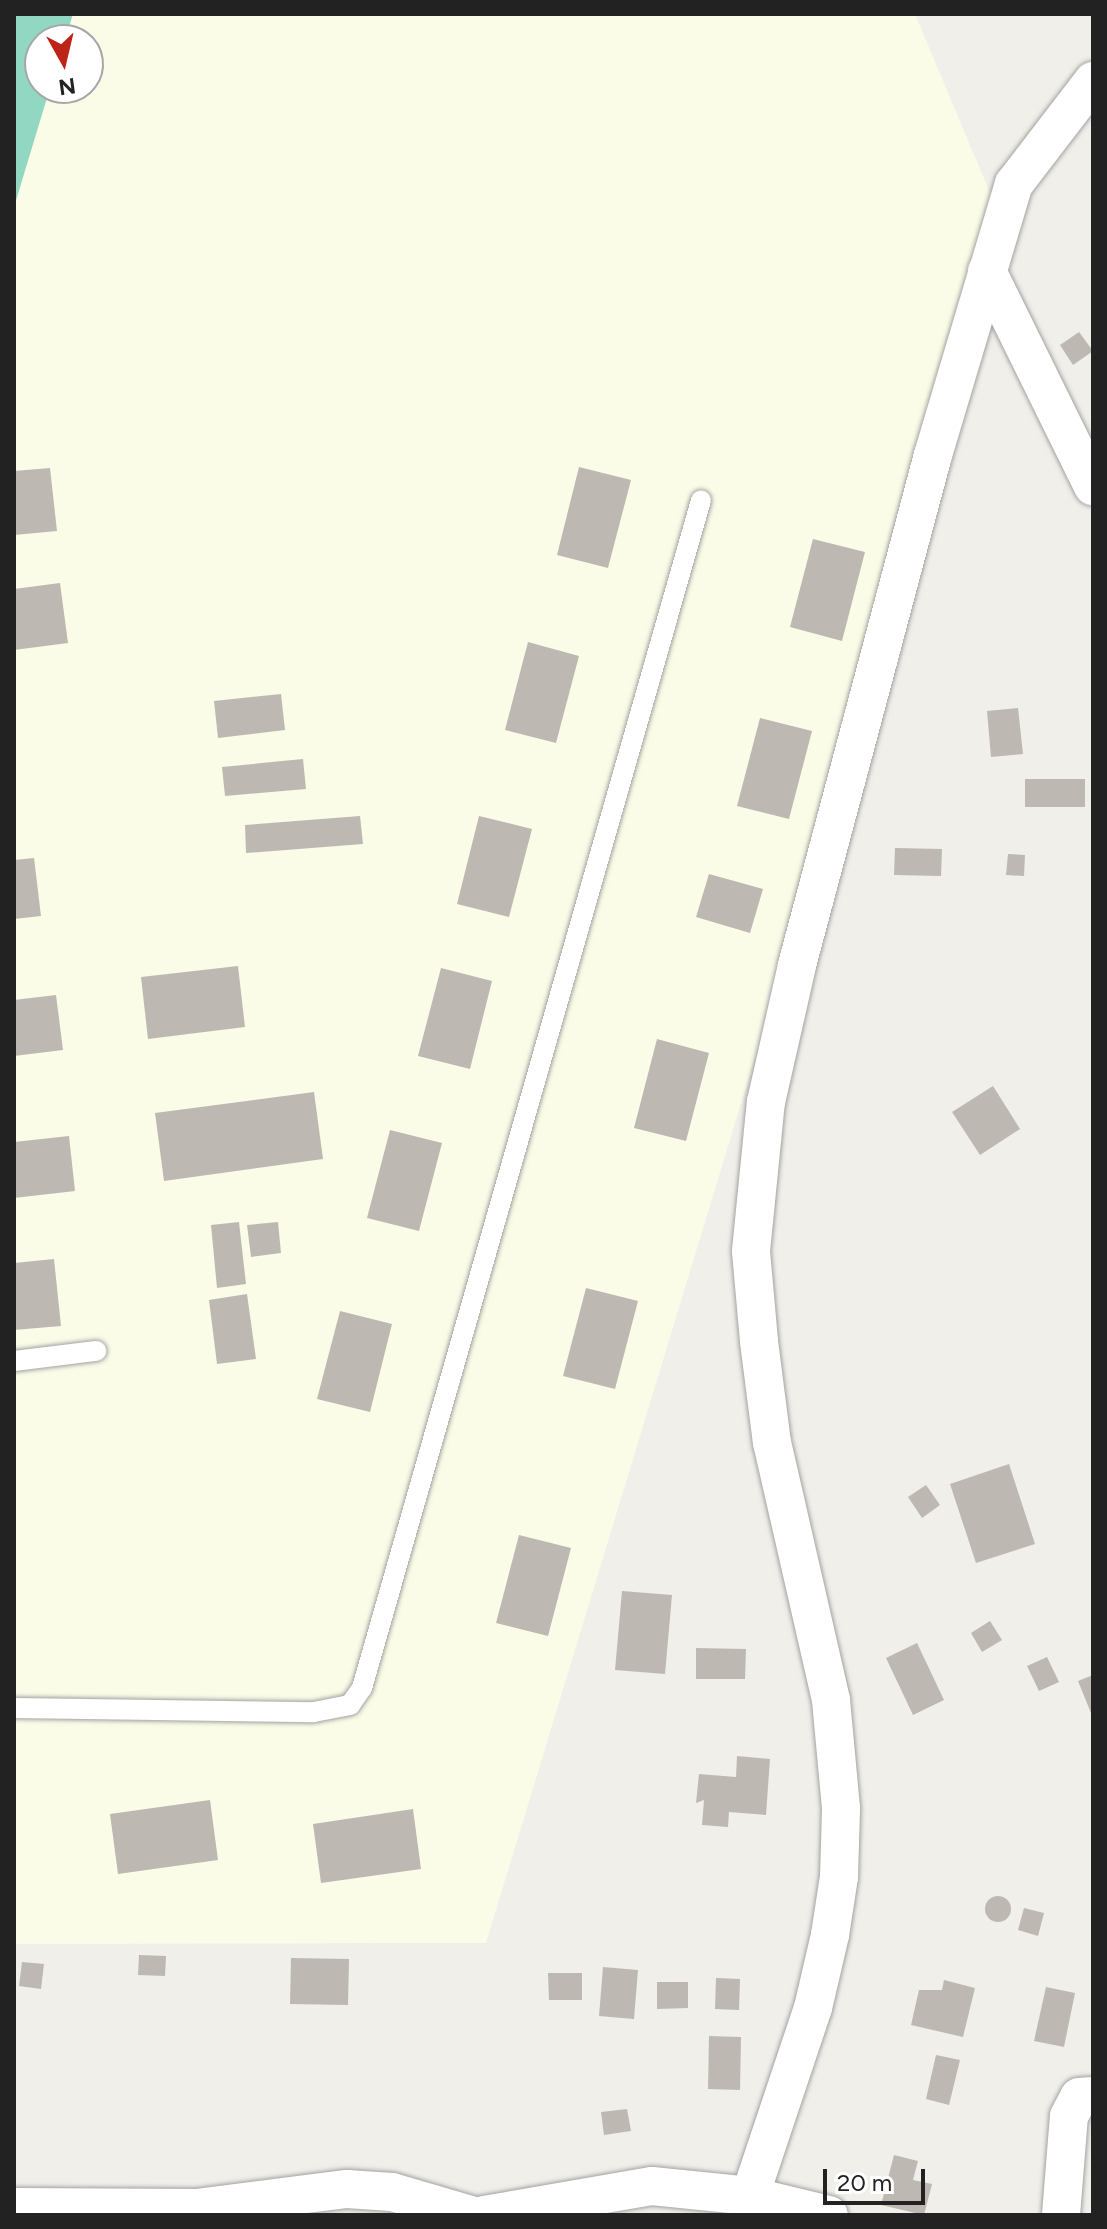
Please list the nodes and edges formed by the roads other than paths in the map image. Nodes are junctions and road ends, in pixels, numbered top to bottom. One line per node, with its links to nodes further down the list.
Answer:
1 (1093, 81): 2 (street)
2 (987, 271): 3 (street); 9 (street)
3 (1093, 486)
4 (701, 500): 7 (lane)
5 (96, 1351): 6 (lane)
6 (14, 1361)
7 (14, 1708)
8 (1093, 2096): 15 (street)
9 (749, 2206): 13 (street); 14 (street)
10 (31, 2209): 11 (street)
11 (198, 2211): 12 (street)
12 (471, 2215)
13 (484, 2215)
14 (829, 2215)
15 (1061, 2215)

